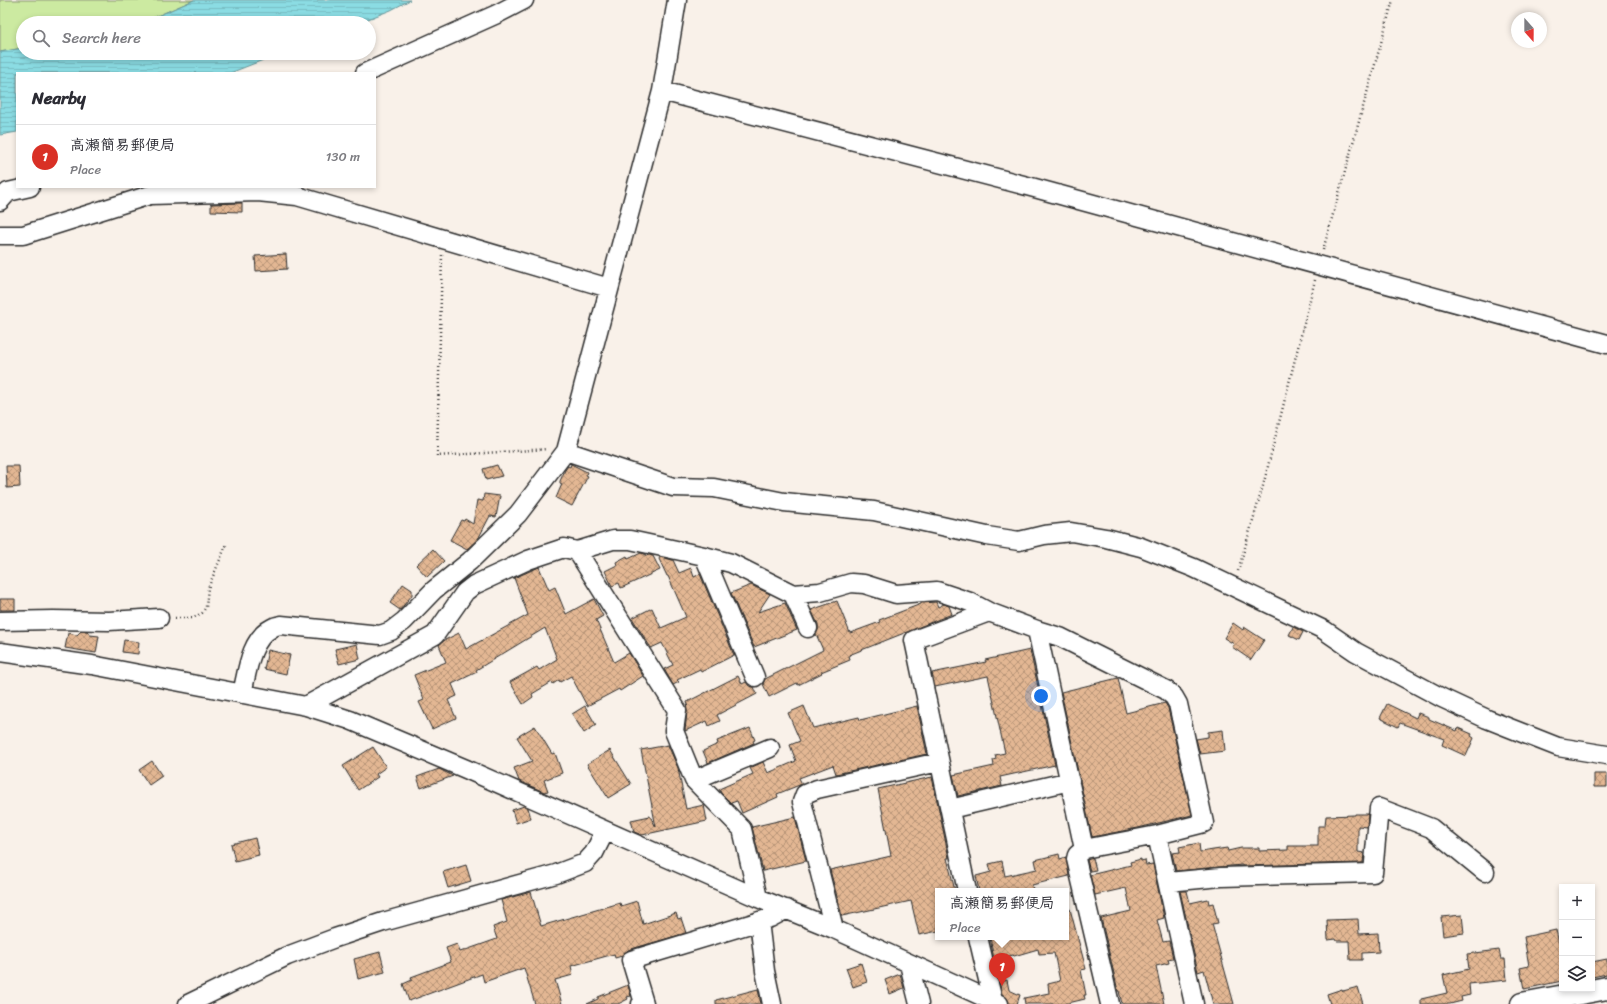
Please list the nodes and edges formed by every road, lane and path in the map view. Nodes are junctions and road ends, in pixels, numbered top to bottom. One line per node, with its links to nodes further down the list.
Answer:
1 (524, 0): 4 (street)
2 (677, 0): 5 (street)
3 (1393, 0): 10 (path)
4 (367, 72)
5 (662, 90): 10 (street); 11 (street)
6 (26, 188): 7 (street)
7 (0, 201)
8 (0, 235): 9 (street)
9 (443, 239): 11 (street); 13 (path)
10 (1319, 266): 12 (street); 17 (path)
11 (609, 288): 13 (street)
12 (1607, 344)
13 (566, 451): 17 (street); 26 (street)
14 (227, 543): 20 (path)
15 (577, 550): 16 (street); 27 (street); 31 (street)
16 (704, 556): 18 (street); 25 (street)
17 (1233, 588): 29 (street)
18 (793, 594): 19 (street); 22 (street)
19 (989, 612): 23 (street); 30 (street)
20 (159, 618): 21 (street)
21 (0, 622)
22 (808, 628)
23 (1037, 630): 32 (street); 35 (street)
24 (0, 652): 26 (street)
25 (755, 677)
26 (242, 694): 27 (street)
27 (306, 706): 34 (street)
28 (770, 748): 31 (street)
29 (1607, 755)
30 (938, 762): 33 (street); 43 (street)
31 (694, 780): 40 (street)
32 (1070, 780): 33 (street); 36 (street)
33 (950, 809): 39 (street)
34 (605, 831): 40 (street); 48 (street)
35 (1157, 834): 36 (street); 38 (street)
36 (1084, 849): 52 (street)
37 (1485, 872): 38 (street)
38 (1168, 882): 53 (street)
39 (966, 888)
40 (758, 898): 41 (street)
41 (787, 909): 42 (street); 43 (street)
42 (759, 922): 49 (street); 50 (street)
43 (834, 929): 45 (street)
44 (979, 940): 47 (street)
45 (909, 964): 47 (street); 51 (street)
46 (1607, 988): 54 (main road)
47 (996, 1003)
48 (188, 1004)
49 (643, 1004)
50 (772, 1004)
51 (919, 1004)
52 (1110, 1004)
53 (1194, 1004)
54 (1522, 1004)

